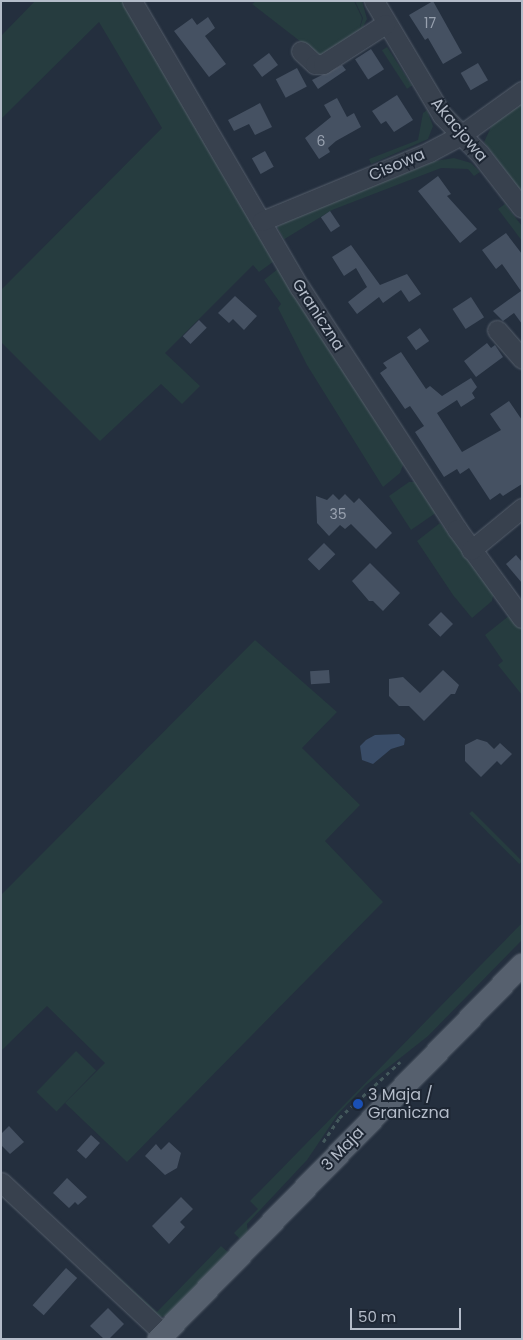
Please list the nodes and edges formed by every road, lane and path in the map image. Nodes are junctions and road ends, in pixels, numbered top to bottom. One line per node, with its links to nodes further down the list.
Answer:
1 (132, 1): 8 (street, Graniczna)
2 (374, 1): 3 (street, Akacjowa)
3 (385, 24): 4 (street); 6 (street, Akacjowa)
4 (301, 51)
5 (522, 91): 6 (street, Cisowa)
6 (461, 135): 7 (street, Akacjowa); 8 (street, Cisowa)
7 (522, 208)
8 (262, 221): 12 (street, Graniczna)
9 (497, 330): 10 (street)
10 (522, 359)
11 (522, 508): 12 (street)
12 (470, 550): 13 (street, Graniczna)
13 (522, 618)
14 (522, 965): 16 (main road, 3 Maja)
15 (1, 1182): 16 (street)
16 (161, 1336)

